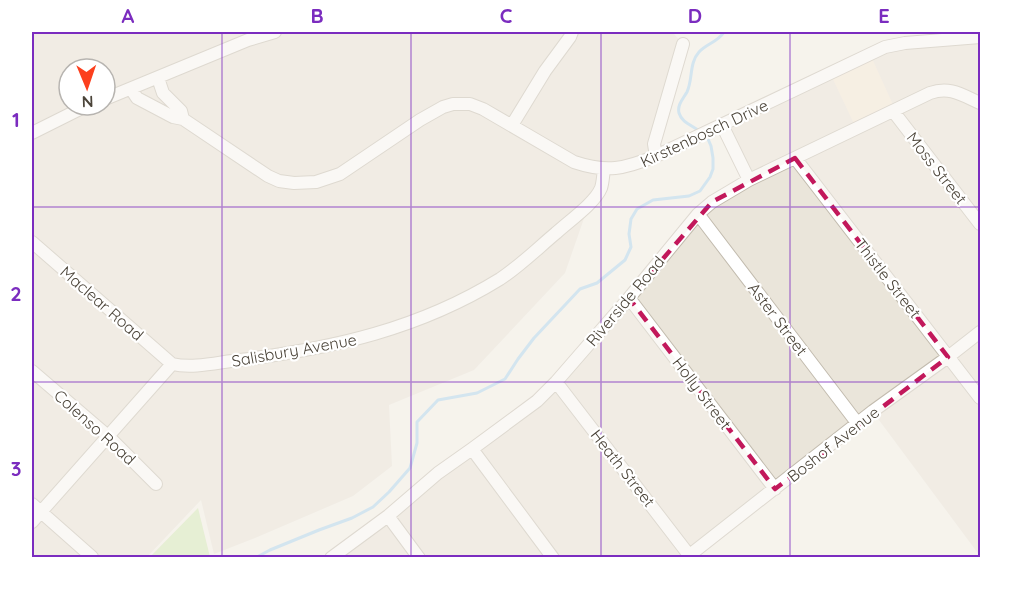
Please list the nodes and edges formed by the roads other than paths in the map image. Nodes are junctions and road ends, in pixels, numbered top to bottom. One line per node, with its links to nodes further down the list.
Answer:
1 (275, 32): 5 (street)
2 (572, 32): 13 (street)
3 (981, 37): 14 (street, Kirstenbosch Drive)
4 (683, 44): 16 (street)
5 (158, 78): 6 (street); 12 (street, Kirstenbosch Drive)
6 (131, 89): 7 (street); 12 (street, Kirstenbosch Drive)
7 (117, 94)
8 (981, 103): 9 (street, Riverside Road)
9 (893, 111): 17 (street, Riverside Road); 21 (street, Moss Street)
10 (64, 117): 15 (street)
11 (32, 118): 15 (street)
12 (183, 119): 13 (street, Kirstenbosch Drive)
13 (512, 125): 18 (street, Kirstenbosch Drive)
14 (718, 127): 16 (street, Kirstenbosch Drive); 19 (street)
15 (37, 130)
16 (656, 156): 18 (street, Kirstenbosch Drive)
17 (795, 158): 19 (street, Riverside Road); 25 (street, Thistle Street)
18 (604, 170): 26 (street, Salisbury Avenue)
19 (748, 180): 20 (street, Riverside Road)
20 (698, 214): 23 (street, Riverside Road); 30 (street, Aster Street)
21 (981, 224)
22 (32, 242): 26 (street, Maclear Road)
23 (629, 298): 28 (street, Riverside Road); 34 (street, Holly Street)
24 (981, 332): 25 (street, Boshof Avenue)
25 (948, 357): 29 (street, Thistle Street); 30 (street, Boshof Avenue)
26 (172, 364): 31 (street)
27 (32, 371): 31 (street, Colenso Road)
28 (556, 382): 32 (street, Riverside Road); 38 (street, Heath Street)
29 (981, 398)
30 (858, 424): 34 (street, Boshof Avenue)
31 (109, 437): 33 (street, Colenso Road); 35 (street)
32 (472, 450): 36 (street, Riverside Road); 42 (street)
33 (156, 484)
34 (775, 489): 38 (street, Boshof Avenue)
35 (36, 508): 37 (street); 39 (street)
36 (388, 516): 40 (street, Riverside Road); 41 (street)
37 (32, 522)
38 (687, 556)
39 (92, 557)
40 (331, 558)
41 (419, 558)
42 (553, 558)

